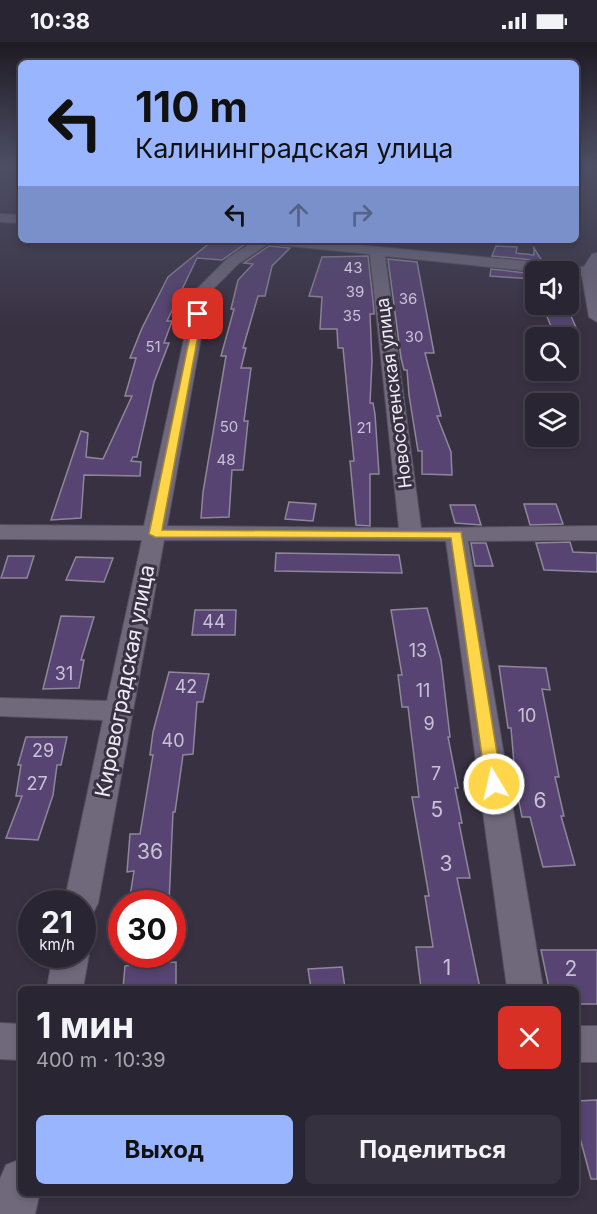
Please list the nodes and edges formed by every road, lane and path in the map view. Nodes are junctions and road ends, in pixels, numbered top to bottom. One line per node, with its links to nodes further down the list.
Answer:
1 (262, 243): 11 (street, Кировоградская улица)
2 (297, 243): 4 (street)
3 (432, 243): 5 (street)
4 (377, 251): 5 (street); 13 (street, Новосотенская улица)
5 (422, 255): 7 (street)
6 (597, 257): 7 (street)
7 (593, 272): 8 (street)
8 (597, 317)
9 (0, 532): 11 (street)
10 (597, 533): 12 (street)
11 (155, 534): 13 (street); 15 (street, Кировоградская улица)
12 (456, 534): 13 (street); 19 (street)
13 (411, 535)
14 (0, 707): 15 (street)
15 (119, 711): 16 (street, Кировоградская улица)
16 (84, 890)
17 (69, 968): 18 (street)
18 (65, 986)
19 (525, 986)
20 (0, 1041): 21 (street)
21 (18, 1042)
22 (579, 1044): 23 (street)
23 (597, 1044)
24 (18, 1193): 25 (street)
25 (13, 1214)

